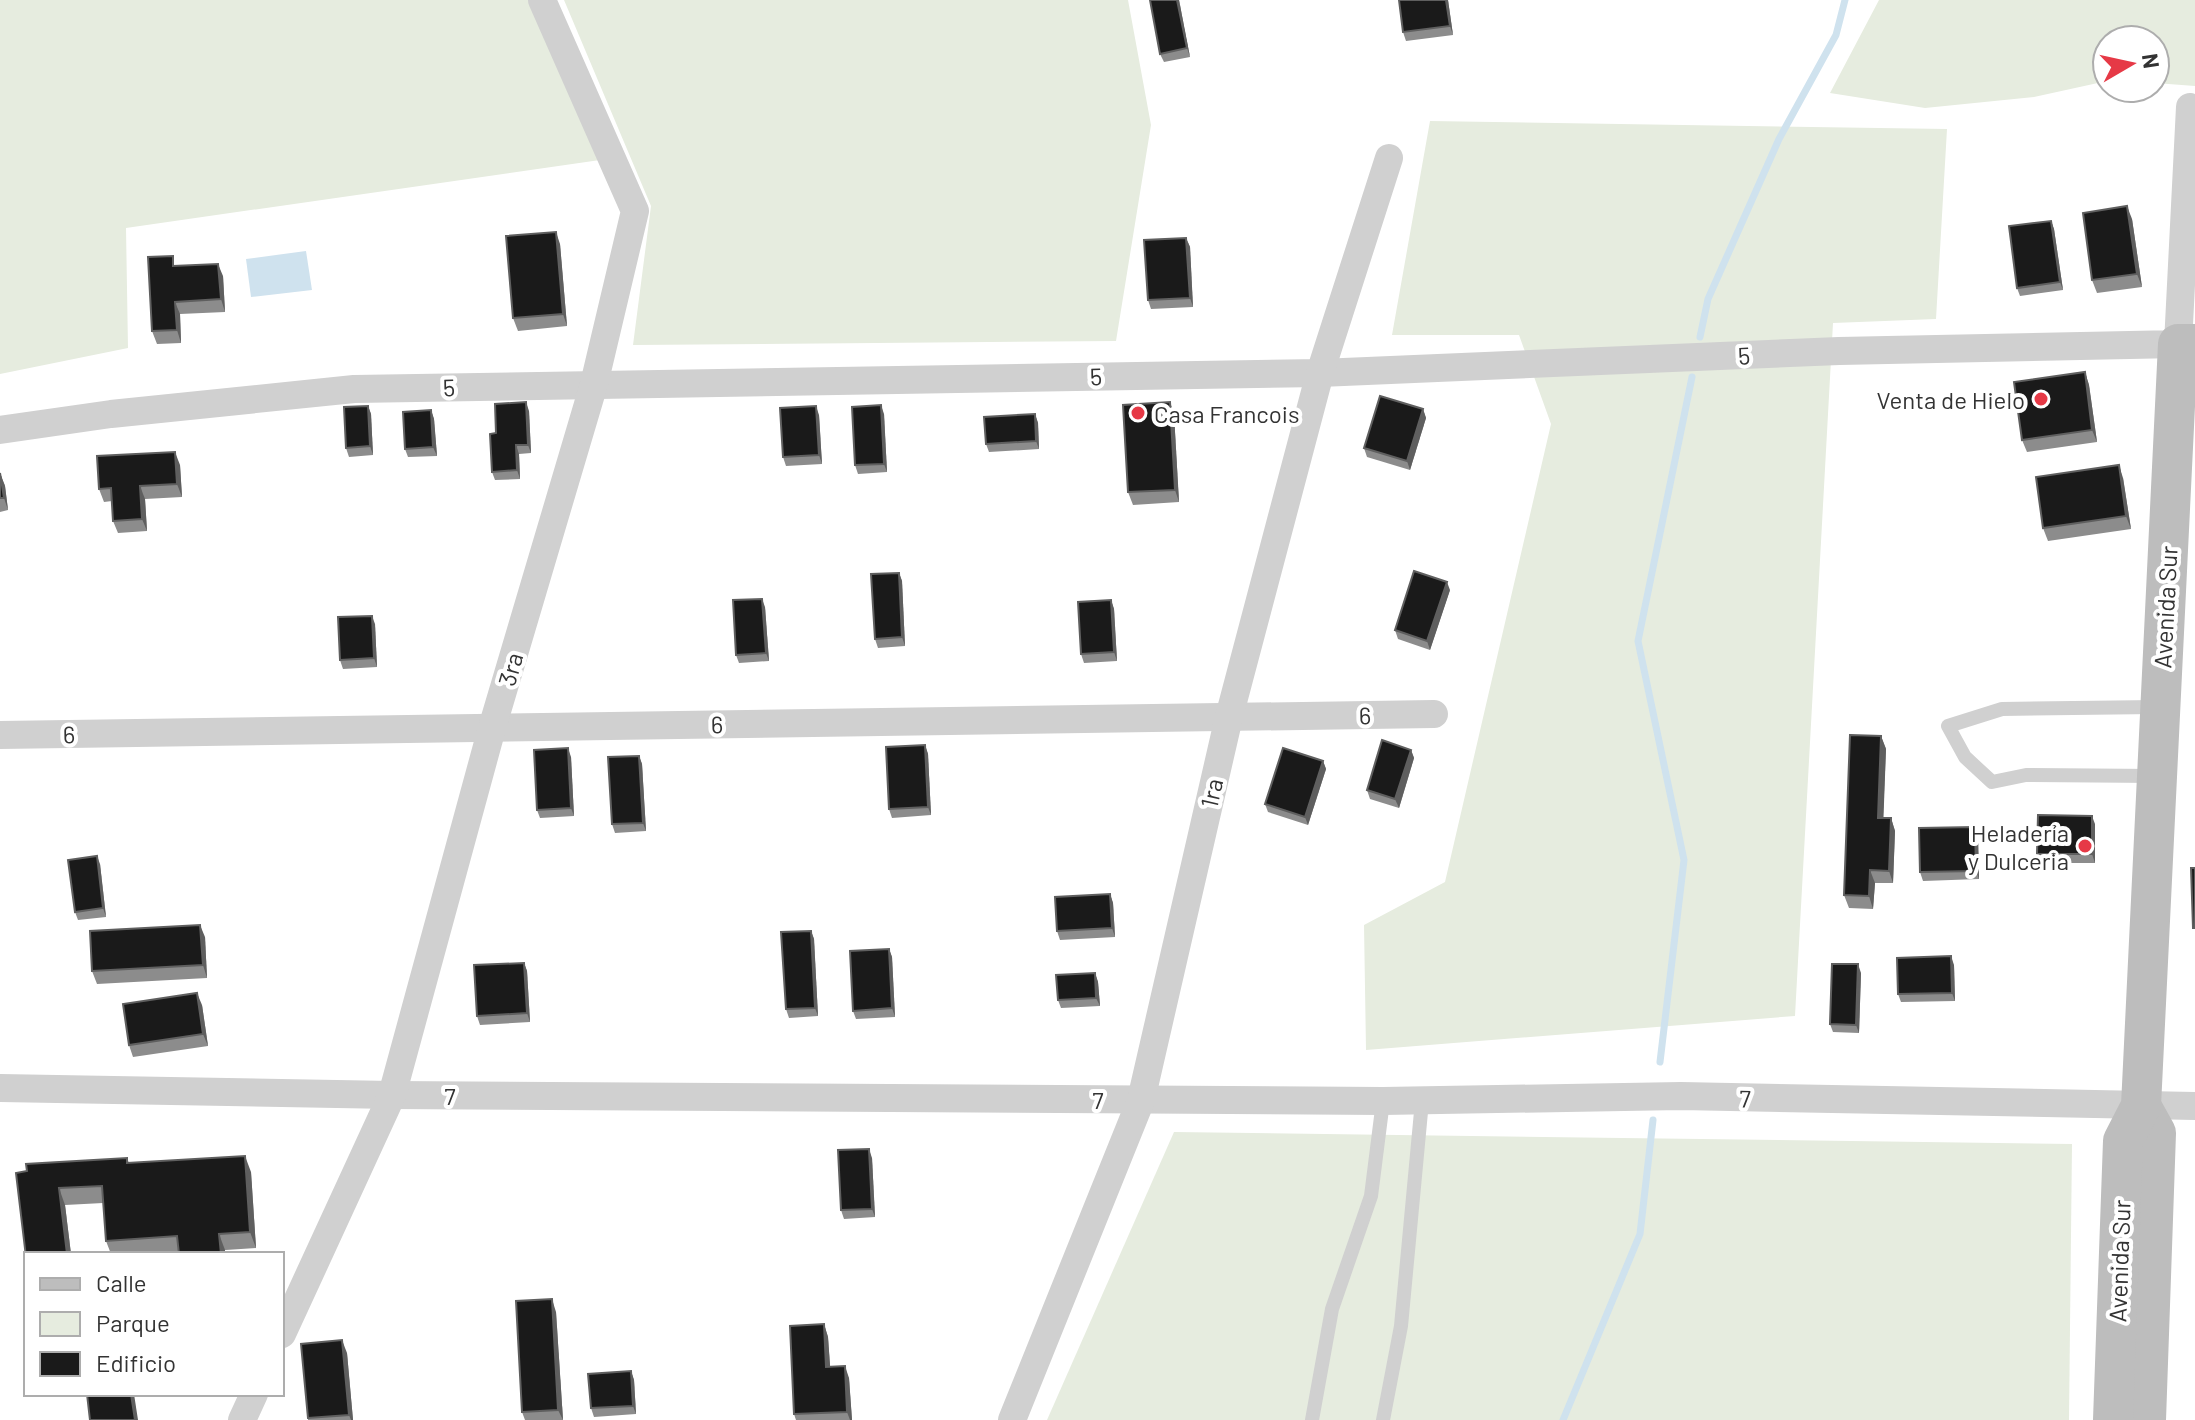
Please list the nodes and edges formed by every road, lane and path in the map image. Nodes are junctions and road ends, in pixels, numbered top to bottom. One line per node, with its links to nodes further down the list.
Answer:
1 (542, 0): 6 (street, 3ra)
2 (2190, 107): 4 (street, Avenida Sur)
3 (1389, 158): 5 (street, 1ra)
4 (2187, 344): 5 (street, 5); 8 (street, Avenida Sur)
5 (1320, 373): 6 (street, 5); 10 (street, 1ra)
6 (594, 384): 7 (street, 5); 11 (street, 3ra)
7 (0, 430)
8 (2160, 707): 13 (street, Avenida Sur); 13 (lane)
9 (1434, 714): 10 (street, 6)
10 (1229, 717): 11 (street, 6); 16 (street, 1ra)
11 (492, 728): 12 (street, 6); 15 (street, 3ra)
12 (0, 735)
13 (2157, 776): 19 (street, Avenida Sur)
14 (0, 1088): 15 (street, 7)
15 (392, 1095): 16 (street, 7); 21 (street, 3ra)
16 (1141, 1100): 17 (street, 7); 24 (street, 1ra)
17 (1383, 1101): 18 (street, 7); 25 (lane)
18 (1422, 1101): 19 (street, 7); 26 (lane)
19 (2141, 1106): 20 (street, 7); 27 (street, Avenida Sur); 28 (street, Avenida Sur)
20 (2195, 1106)
21 (284, 1330)
22 (253, 1396): 23 (street)
23 (242, 1420)
24 (1012, 1420)
25 (1312, 1420)
26 (1383, 1420)
27 (2113, 1420)
28 (2146, 1420)

